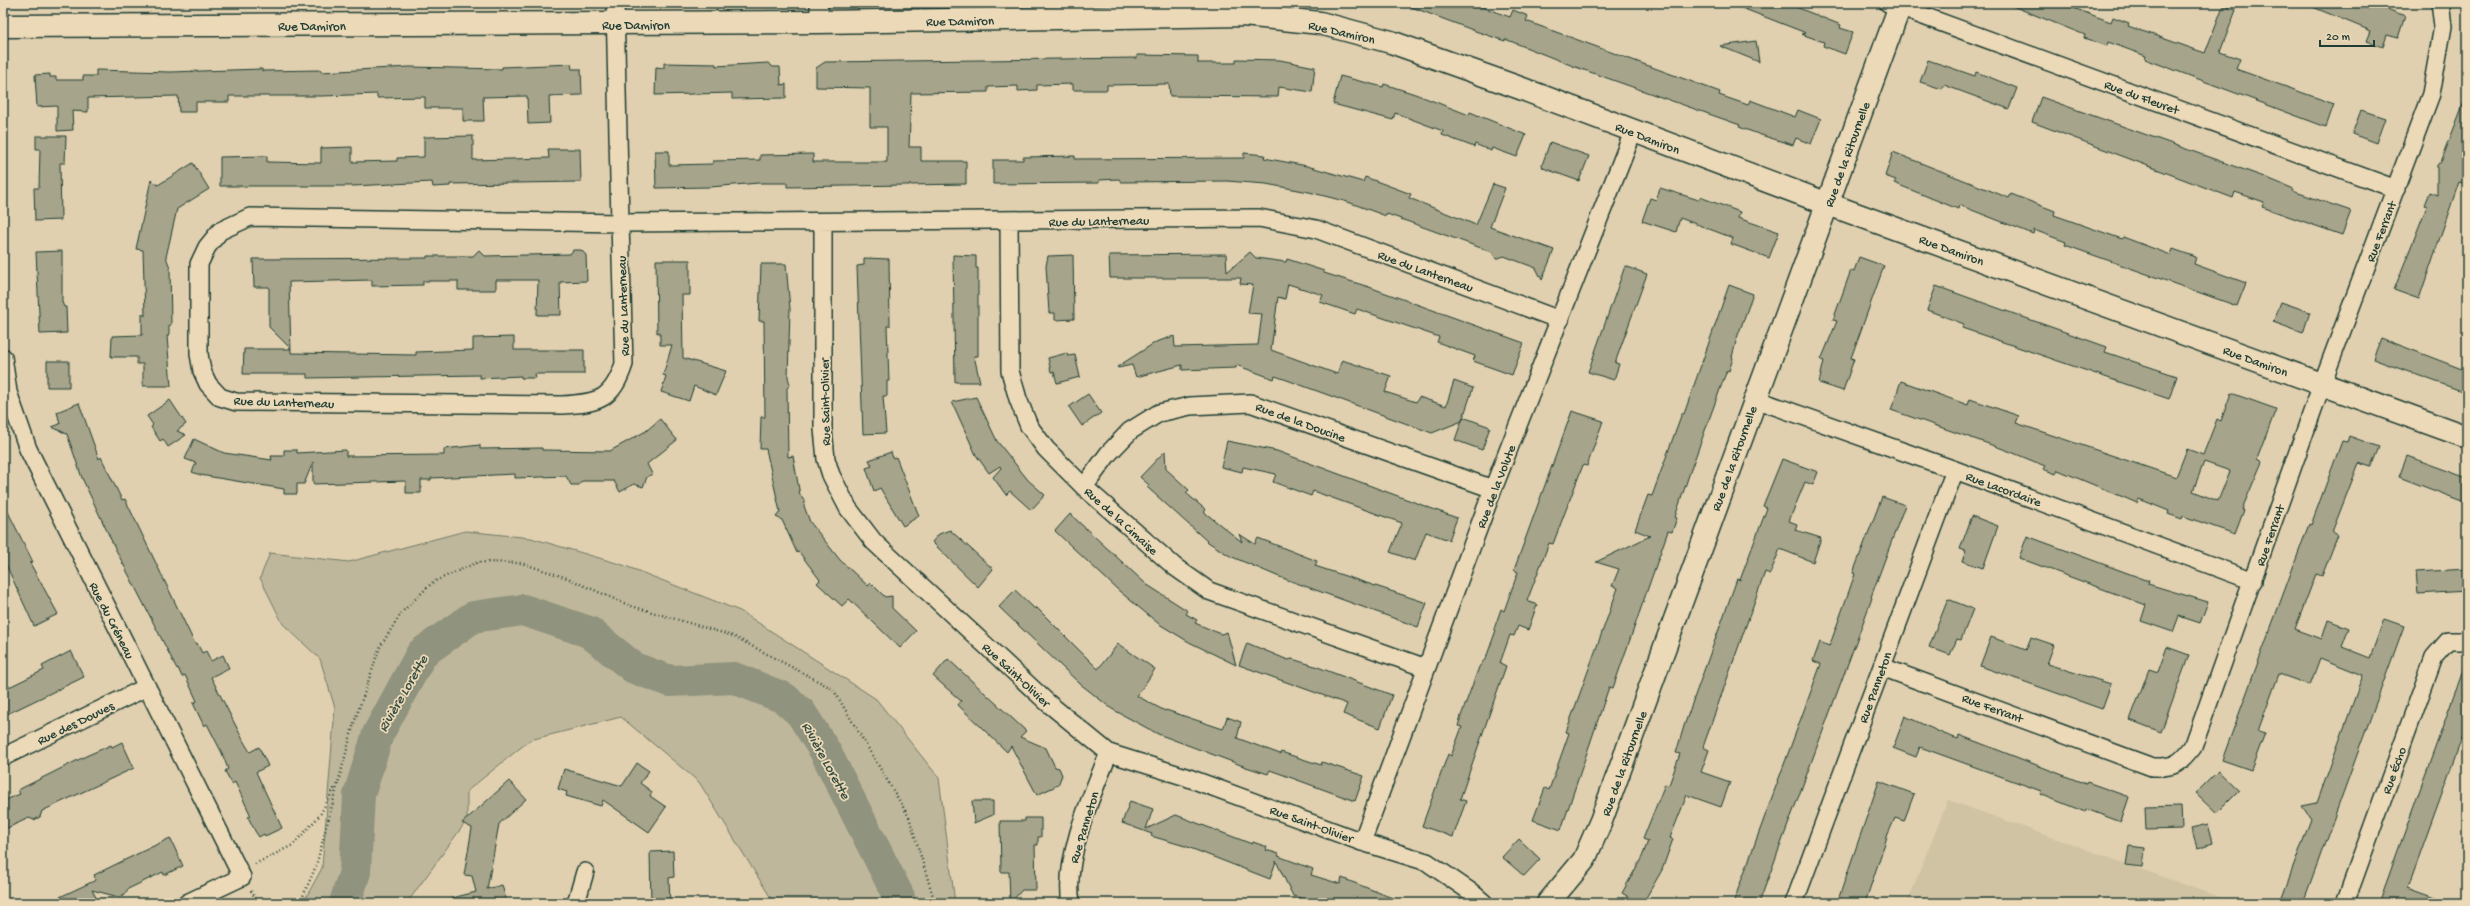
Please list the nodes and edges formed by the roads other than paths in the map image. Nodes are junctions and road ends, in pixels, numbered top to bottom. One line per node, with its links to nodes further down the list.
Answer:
1 (2440, 3): 7 (street, Rue Ferrant)
2 (1896, 4): 7 (street, Rue du Fleuret); 8 (street, Rue de la Ritournelle)
3 (615, 13): 4 (street, Rue Damiron); 5 (street, Rue Damiron); 11 (street, Rue du Lanterneau)
4 (819, 13): 6 (street, Rue Damiron)
5 (3, 26)
6 (1633, 132): 8 (street, Rue Damiron); 12 (street, Rue de la Volute)
7 (2396, 189): 14 (street, Rue Ferrant)
8 (1828, 204): 14 (street, Rue Damiron); 15 (street, Rue de la Ritournelle)
9 (1009, 220): 10 (street, Rue du Lanterneau); 12 (street, Rue du Lanterneau); 18 (street, Rue de la Cimaise)
10 (823, 222): 11 (street, Rue du Lanterneau); 25 (street, Rue Saint-Olivier)
11 (620, 224): 11 (street, Rue du Lanterneau)
12 (1560, 320): 19 (street, Rue de la Volute)
13 (3, 357): 24 (street, Rue du Créneau)
14 (2322, 384): 16 (street, Rue Damiron); 20 (street, Rue Ferrant)
15 (1755, 399): 17 (street, Rue Lacordaire); 33 (street, Rue de la Ritournelle)
16 (2467, 437)
17 (1955, 470): 20 (street, Rue Lacordaire); 22 (street, Rue Panneton)
18 (1084, 487): 19 (street, Rue de la Doucine); 23 (street, Rue de la Cimaise)
19 (1493, 489): 23 (street, Rue de la Volute)
20 (2253, 581): 22 (street, Rue Ferrant)
21 (2467, 640): 35 (street, Rue Écho)
22 (1882, 667): 34 (street, Rue Panneton)
23 (1426, 668): 27 (street, Rue de la Volute)
24 (146, 687): 26 (street, Rue des Douves); 29 (street, Rue du Créneau)
25 (1109, 753): 27 (street, Rue Saint-Olivier); 31 (street, Rue Panneton)
26 (3, 757)
27 (1362, 842): 32 (street, Rue Saint-Olivier)
28 (585, 872): 30 (street)
29 (187, 903)
30 (576, 903)
31 (1071, 903)
32 (1484, 903)
33 (1548, 903)
34 (1794, 903)
35 (2344, 903)

